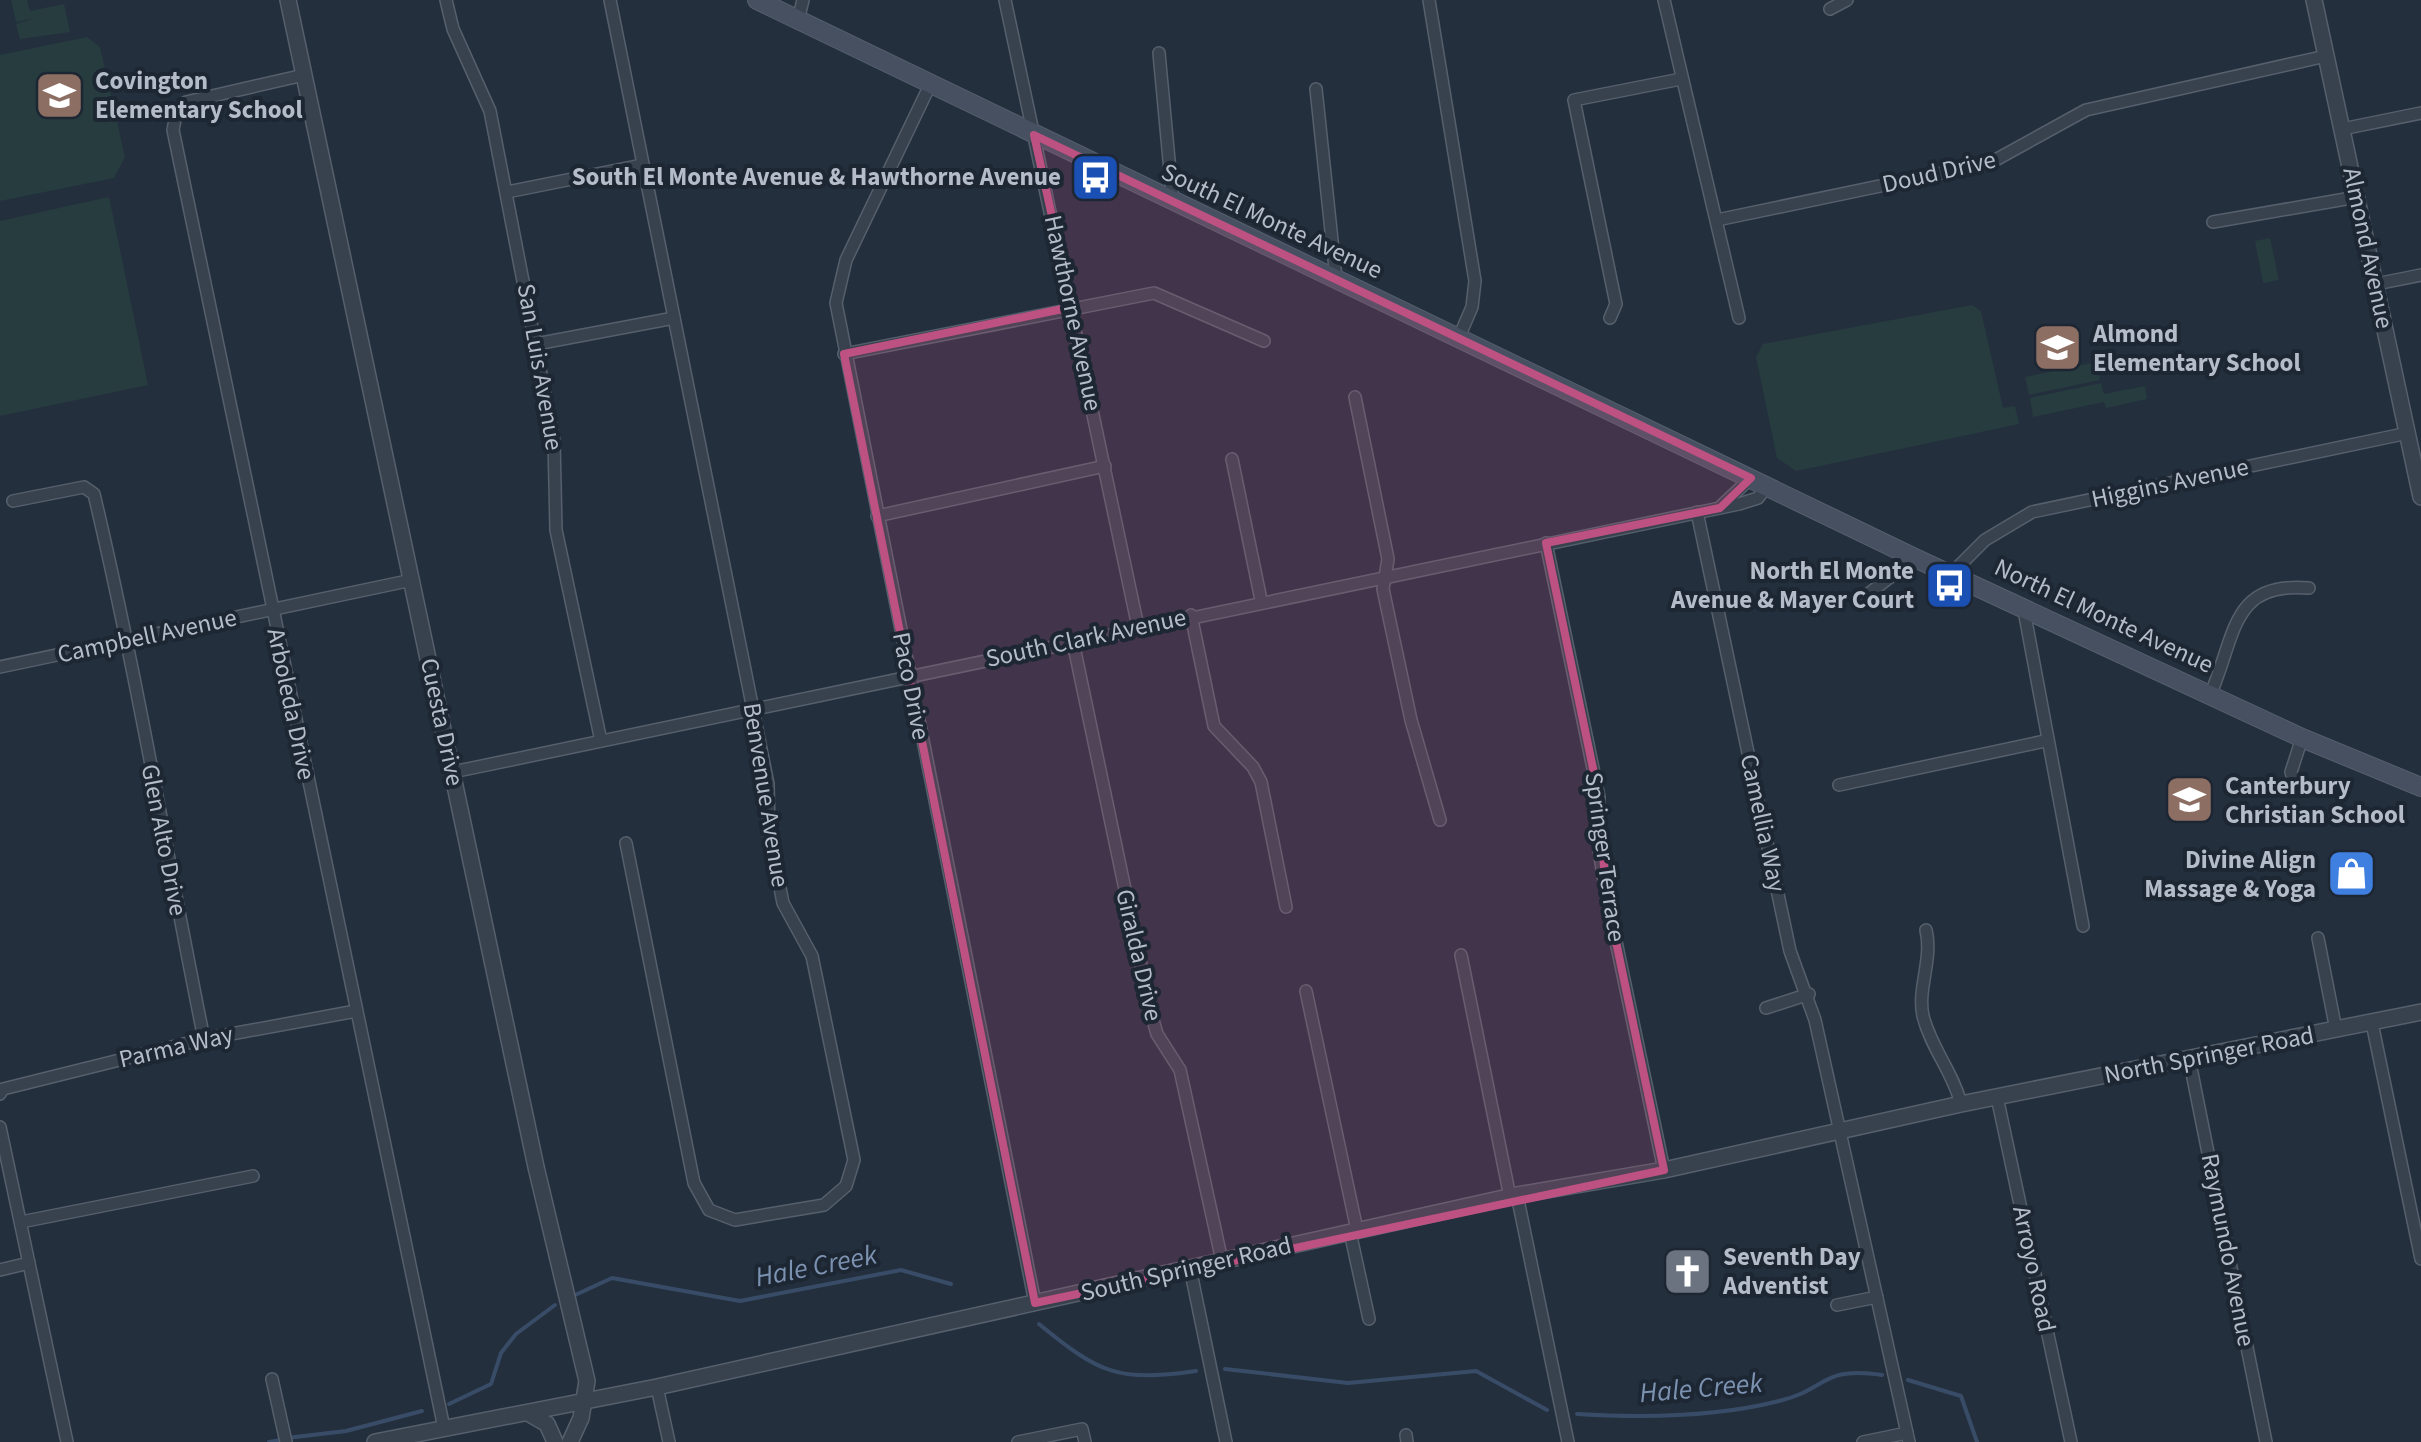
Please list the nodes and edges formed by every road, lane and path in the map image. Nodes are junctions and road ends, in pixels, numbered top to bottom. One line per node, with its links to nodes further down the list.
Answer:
1 (288, 0): 15 (street, Cuesta Drive)
2 (446, 0): 23 (street, San Luis Avenue)
3 (610, 0): 22 (street, Benvenue Avenue)
4 (757, 0): 12 (main road, South El Monte Avenue)
5 (802, 0): 12 (street)
6 (1005, 0): 21 (street, Hawthorne Avenue)
7 (1428, 0): 35 (street)
8 (1664, 0): 16 (street)
9 (1847, 0): 11 (street)
10 (2314, 0): 14 (street, Almond Avenue)
11 (1830, 9)
12 (798, 20): 17 (main road, South El Monte Avenue)
13 (1160, 53): 25 (street)
14 (2326, 56): 20 (street, Almond Avenue); 26 (street, Doud Drive)
15 (304, 75): 52 (street, Cuesta Drive); 57 (street, Arboleda Drive)
16 (1681, 79): 26 (street); 33 (street)
17 (930, 85): 21 (main road, South El Monte Avenue); 38 (street, Paco Drive)
18 (1316, 89): 29 (street)
19 (2421, 113): 20 (street)
20 (2342, 129): 24 (street, Almond Avenue)
21 (1034, 135): 25 (main road, South El Monte Avenue); 31 (street, Hawthorne Avenue)
22 (642, 164): 23 (street); 32 (street, Benvenue Avenue)
23 (507, 192): 37 (street, San Luis Avenue)
24 (2357, 196): 27 (street); 30 (street, Almond Avenue)
25 (1173, 204): 29 (main road, South El Monte Avenue)
26 (1717, 220): 34 (street)
27 (2212, 222)
28 (2421, 275): 30 (street)
29 (1336, 278): 35 (main road, South El Monte Avenue)
30 (2376, 284): 40 (street, Almond Avenue)
31 (1072, 307): 36 (street); 38 (street); 42 (street, Hawthorne Avenue)
32 (674, 318): 37 (street); 65 (street, Benvenue Avenue)
33 (1610, 318)
34 (1739, 318)
35 (1459, 336): 43 (main road, South El Monte Avenue)
36 (1264, 341)
37 (536, 344): 68 (street, San Luis Avenue)
38 (844, 354): 47 (street, Paco Drive)
39 (1354, 397): 50 (street)
40 (2408, 433): 44 (street, Almond Avenue); 51 (street, Higgins Avenue)
41 (1232, 459): 54 (street)
42 (1105, 466): 47 (street); 59 (street, Hawthorne Avenue)
43 (1759, 482): 46 (street, South Clark Avenue); 49 (main road, North El Monte Avenue)
44 (2421, 496)
45 (13, 501): 60 (street, Glen Alto Drive)
46 (1697, 512): 48 (street, South Clark Avenue); 81 (street, Camellia Way)
47 (877, 516): 63 (street, Paco Drive)
48 (1546, 543): 50 (street, South Clark Avenue); 94 (street, Springer Terrace)
49 (1914, 558): 51 (main road, North El Monte Avenue); 55 (street)
50 (1385, 574): 54 (street, South Clark Avenue); 73 (street)
51 (1952, 574): 56 (main road, North El Monte Avenue)
52 (412, 580): 57 (street, Campbell Avenue); 69 (street, Cuesta Drive)
53 (2309, 588): 64 (street)
54 (1261, 600): 58 (street, South Clark Avenue)
55 (1859, 600)
56 (2023, 605): 64 (main road, North El Monte Avenue); 67 (street)
57 (272, 610): 60 (street, Campbell Avenue); 83 (street, Arboleda Drive)
58 (1191, 614): 59 (street, South Clark Avenue); 75 (street)
59 (1138, 628): 61 (street, South Clark Avenue)
60 (129, 640): 62 (street, Campbell Avenue); 87 (street, Glen Alto Drive)
61 (1073, 642): 63 (street, South Clark Avenue); 100 (street, Giralda Drive)
62 (0, 667)
63 (908, 676): 65 (street, South Clark Avenue); 105 (street, Paco Drive)
64 (2211, 693): 66 (main road, North El Monte Avenue)
65 (753, 710): 68 (street, South Clark Avenue); 74 (street, Benvenue Avenue)
66 (2302, 738): 70 (street); 72 (main road, North El Monte Avenue)
67 (2045, 741): 71 (street); 76 (street)
68 (601, 742): 69 (street, South Clark Avenue)
69 (453, 772): 110 (street, Cuesta Drive)
70 (2294, 783)
71 (1839, 784)
72 (2421, 788)
73 (1440, 820)
74 (626, 843)
75 (1286, 907)
76 (2083, 926)
77 (1926, 930): 91 (street)
78 (2318, 938): 86 (street)
79 (1461, 955): 96 (street)
80 (1306, 991): 98 (street)
81 (1809, 994): 82 (street); 93 (street, Camellia Way)
82 (1766, 1008)
83 (356, 1011): 87 (street, Parma Way); 112 (street, Arboleda Drive)
84 (2421, 1012): 85 (street, North Springer Road)
85 (2372, 1022): 86 (street, North Springer Road); 99 (street)
86 (2336, 1030): 88 (street, North Springer Road)
87 (204, 1040): 89 (street, Parma Way)
88 (2189, 1058): 90 (street, North Springer Road); 126 (street, Raymundo Avenue)
89 (0, 1094)
90 (1997, 1097): 91 (street, South Springer Road); 125 (street, Arroyo Road)
91 (1960, 1104): 93 (street, South Springer Road)
92 (0, 1127): 97 (street)
93 (1841, 1130): 94 (street, South Springer Road); 104 (street, Camellia Way)
94 (1664, 1170): 96 (street, South Springer Road)
95 (253, 1176): 97 (street)
96 (1514, 1196): 98 (street, South Springer Road); 123 (street)
97 (21, 1222): 101 (street)
98 (1354, 1231): 100 (street, South Springer Road); 107 (street)
99 (2421, 1259)
100 (1222, 1261): 102 (street, South Springer Road)
101 (29, 1263): 103 (street); 115 (street)
102 (1190, 1268): 105 (street, South Springer Road); 122 (street)
103 (0, 1270)
104 (1878, 1297): 106 (street); 114 (street, Camellia Way)
105 (1035, 1303): 109 (street, South Springer Road)
106 (1837, 1306)
107 (1368, 1319)
108 (272, 1379): 116 (street)
109 (657, 1387): 110 (street, South Springer Road); 120 (street)
110 (585, 1402): 111 (street, South Springer Road); 119 (street, Cuesta Drive)
111 (528, 1413): 112 (street, South Springer Road); 118 (street)
112 (444, 1428): 117 (street, South Springer Road)
113 (1083, 1436): 121 (street)
114 (1908, 1437): 124 (street)
115 (67, 1442)
116 (286, 1442)
117 (375, 1442)
118 (555, 1442)
119 (570, 1442)
120 (668, 1442)
121 (1018, 1442)
122 (1226, 1442)
123 (1568, 1442)
124 (1863, 1442)
125 (2071, 1442)
126 (2266, 1442)

